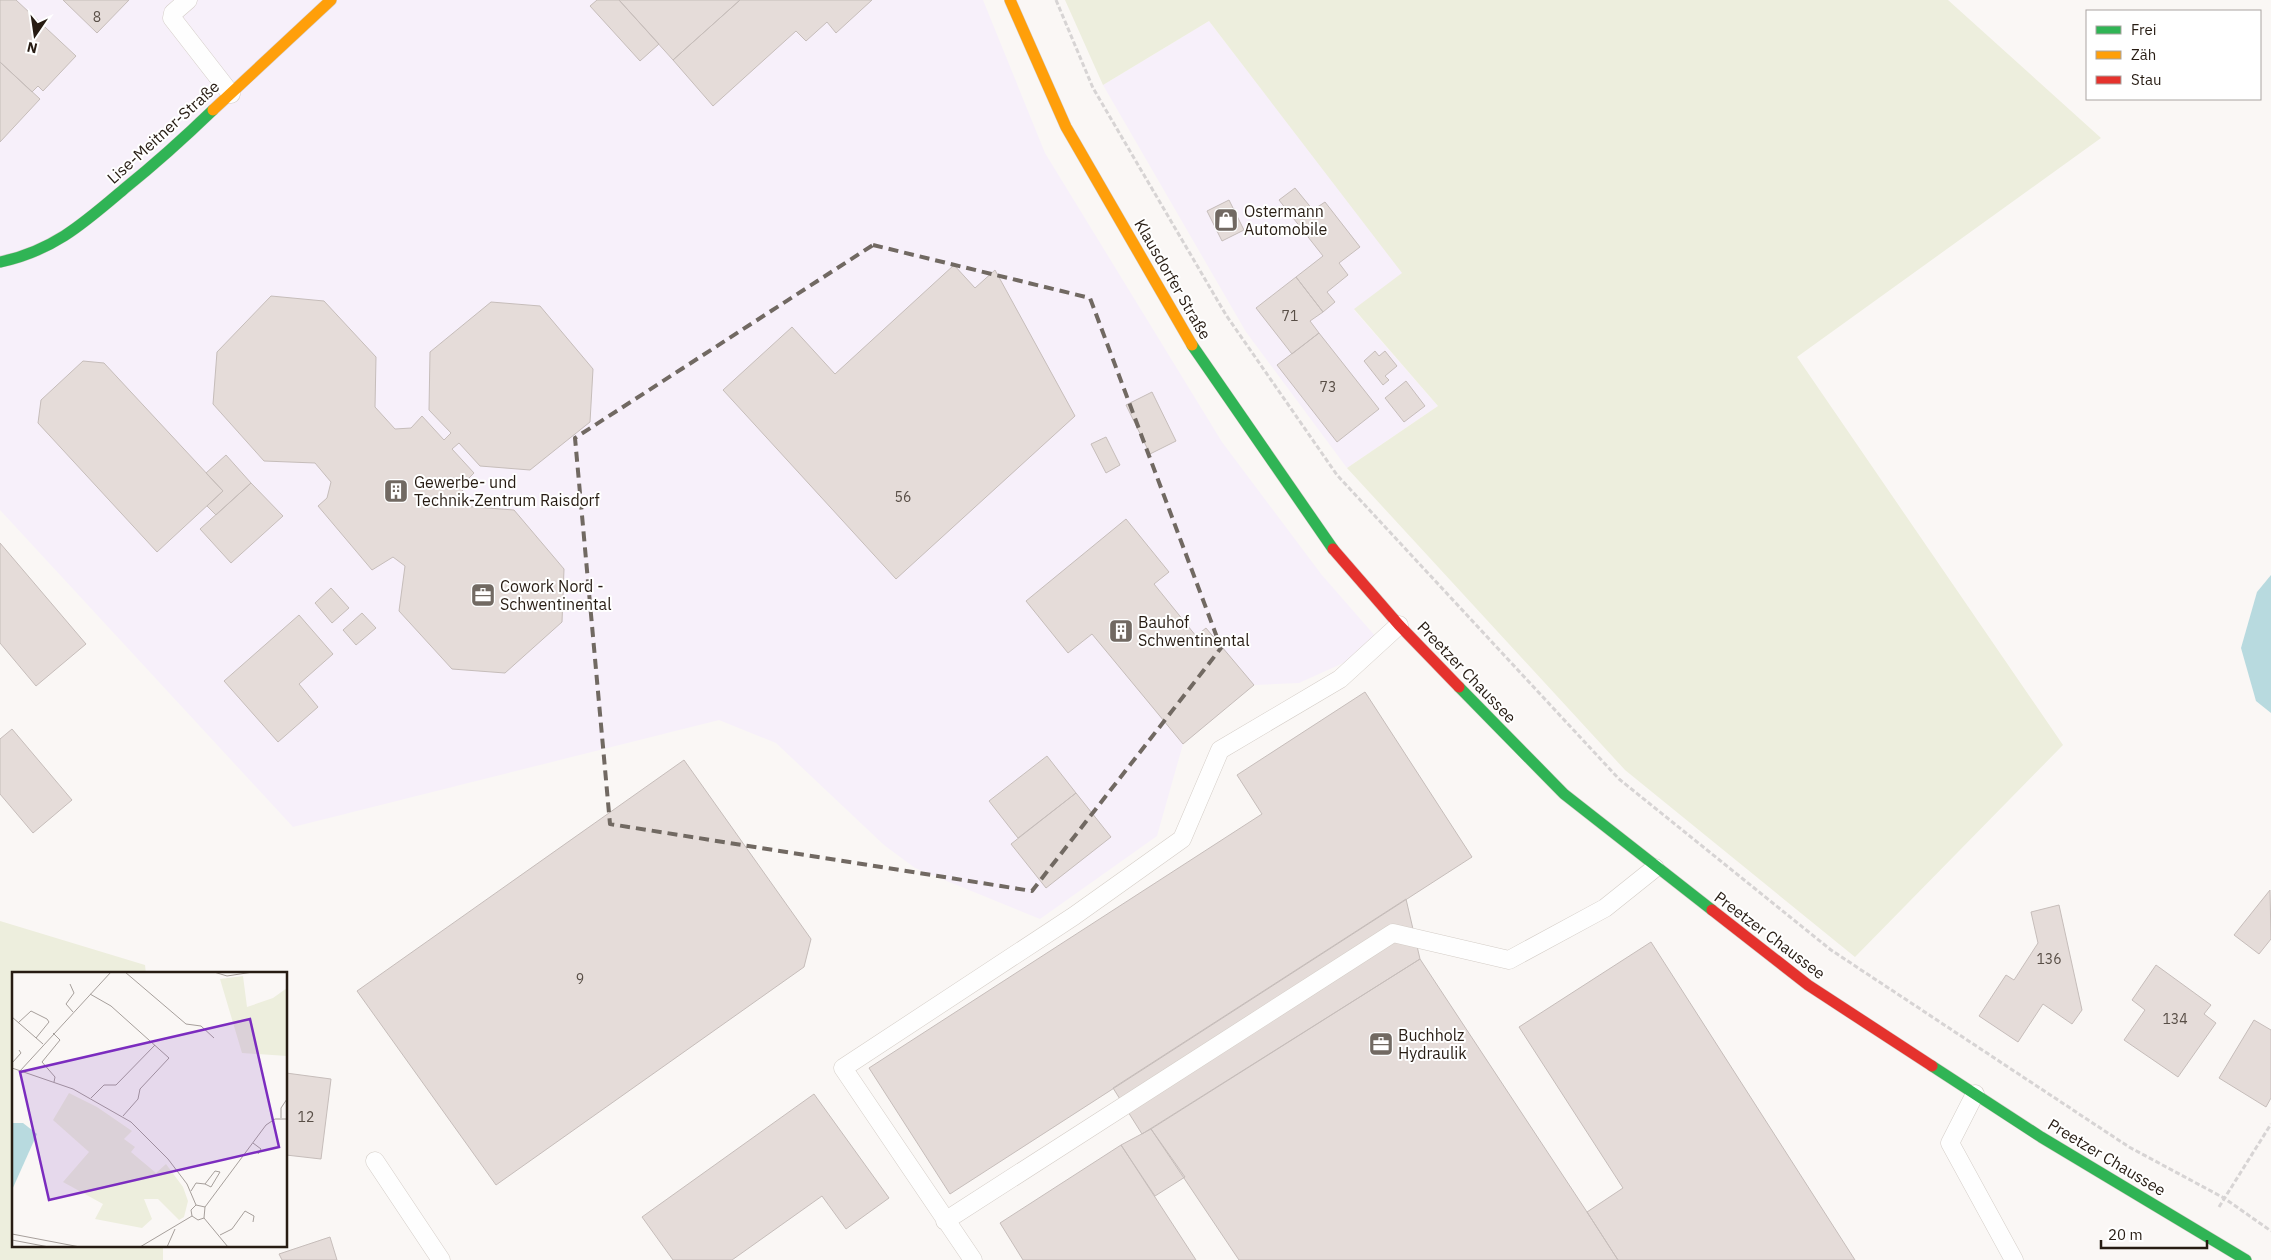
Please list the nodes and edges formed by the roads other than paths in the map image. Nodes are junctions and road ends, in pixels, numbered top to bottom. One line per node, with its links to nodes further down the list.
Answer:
1 (188, 0): 4 (lane)
2 (331, 0): 4 (street, Lise-Meitner-Straße)
3 (1010, 0): 6 (street, Klausdorfer Straße)
4 (231, 94): 5 (street, Lise-Meitner-Straße)
5 (0, 262)
6 (1338, 557): 7 (street, Preetzer Chaussee)
7 (1399, 625): 8 (street, Preetzer Chaussee); 11 (lane)
8 (1655, 868): 9 (street, Preetzer Chaussee); 11 (lane)
9 (1975, 1094): 14 (lane); 15 (street, Preetzer Chaussee)
10 (375, 1161): 12 (lane)
11 (945, 1221): 13 (lane)
12 (441, 1260)
13 (973, 1260)
14 (2014, 1260)
15 (2246, 1260)

